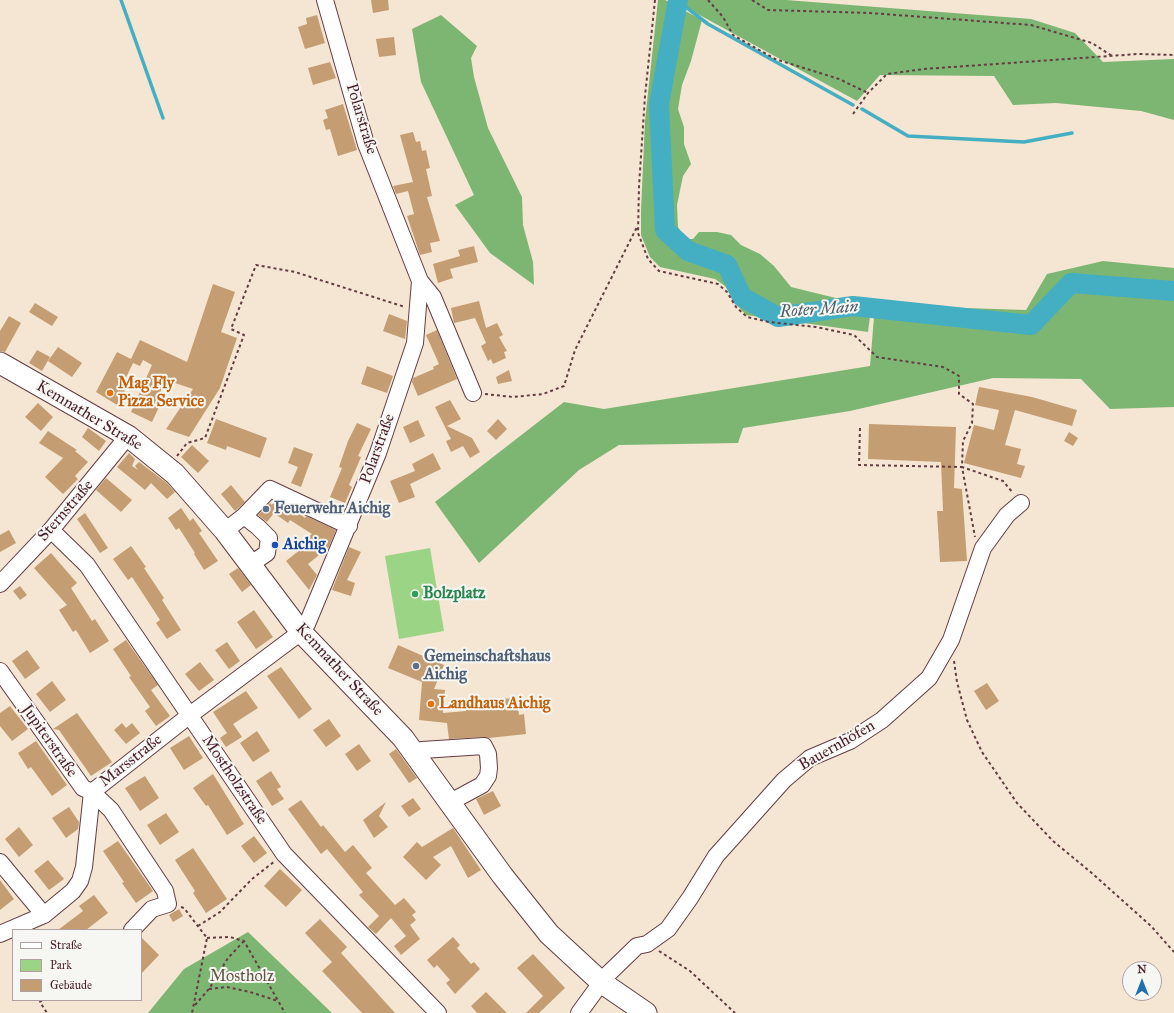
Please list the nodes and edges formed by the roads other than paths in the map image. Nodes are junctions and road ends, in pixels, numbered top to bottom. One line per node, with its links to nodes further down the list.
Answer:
1 (325, 0): 2 (street, Polarstraße)
2 (420, 281): 4 (street, Polarstraße); 8 (street, Polarstraße)
3 (0, 363): 5 (main road, Kemnather Straße)
4 (473, 393)
5 (128, 436): 9 (street, Sternstraße); 10 (main road, Kemnather Straße)
6 (1021, 502): 23 (street, Bauernhöfen)
7 (244, 516): 8 (street); 10 (street); 11 (street)
8 (349, 526): 13 (street, Polarstraße)
9 (51, 530): 12 (street, Sternstraße); 15 (street, Mostholzstraße)
10 (225, 531): 11 (main road, Kemnather Straße)
11 (251, 564): 13 (main road, Kemnather Straße)
12 (0, 582)
13 (301, 632): 15 (street, Marsstraße); 16 (main road, Kemnather Straße)
14 (0, 671): 17 (street, Jupiterstraße)
15 (190, 715): 17 (street, Marsstraße); 24 (street, Mostholzstraße)
16 (414, 754): 18 (main road, Kemnather Straße); 18 (street)
17 (92, 792): 20 (street, Marsstraße); 21 (street, Jupiterstraße)
18 (448, 800): 23 (main road, Kemnather Straße)
19 (0, 862): 20 (street)
20 (44, 915): 22 (street, Marsstraße)
21 (133, 929)
22 (0, 934)
23 (601, 982): 25 (street, Bauernhöfen); 26 (main road, Kemnather Straße)
24 (438, 1013)
25 (579, 1013)
26 (646, 1013)

